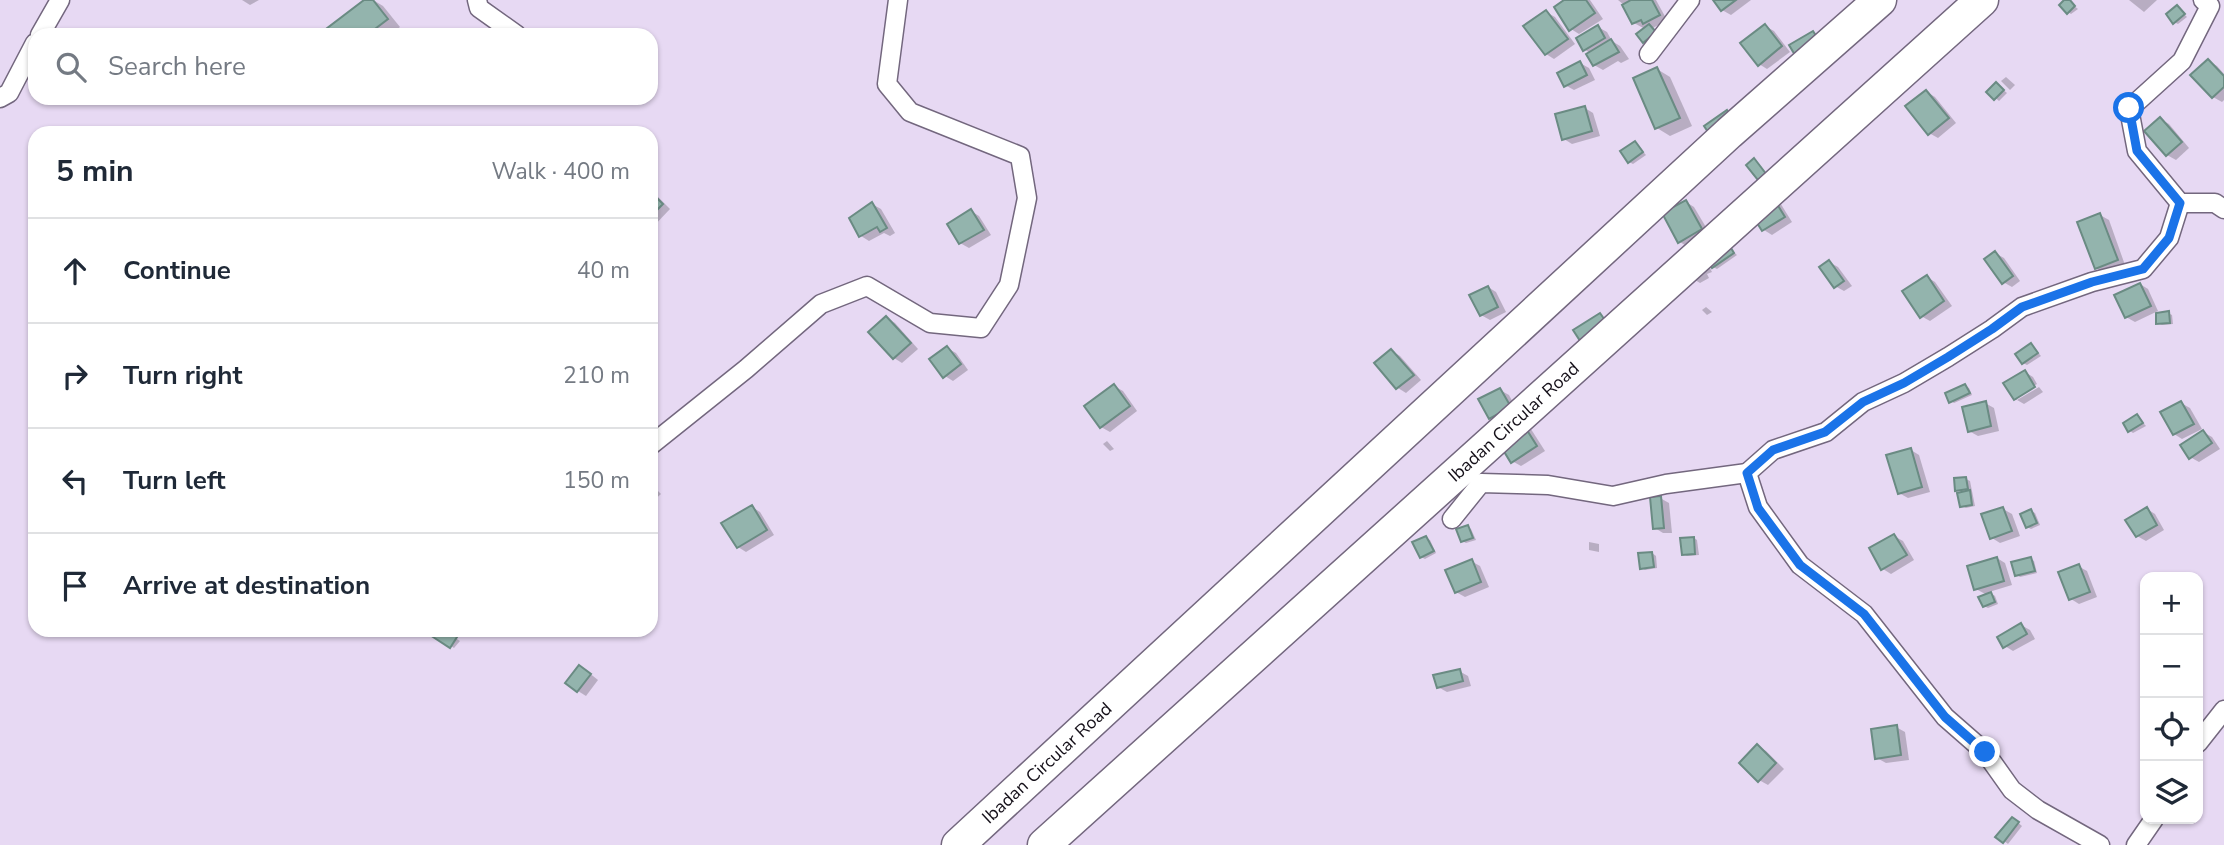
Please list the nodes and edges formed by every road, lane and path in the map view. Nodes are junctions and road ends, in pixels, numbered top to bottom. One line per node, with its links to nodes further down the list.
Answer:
1 (60, 0): 8 (street)
2 (477, 0): 9 (street)
3 (898, 0): 15 (street)
4 (1689, 0): 10 (street)
5 (1880, 0): 21 (highway, Ibadan Circular Road)
6 (1982, 0): 22 (highway, Ibadan Circular Road)
7 (2210, 2): 13 (street)
8 (44, 28)
9 (507, 28)
10 (1648, 54)
11 (28, 56): 12 (street)
12 (0, 98)
13 (2180, 203): 14 (street); 16 (street)
14 (2224, 209)
15 (658, 439)
16 (1747, 473): 17 (street); 23 (street)
17 (1452, 520)
18 (2224, 710): 19 (street)
19 (2203, 737)
20 (2151, 824): 24 (street)
21 (958, 845)
22 (1044, 845)
23 (2100, 845)
24 (2136, 845)

